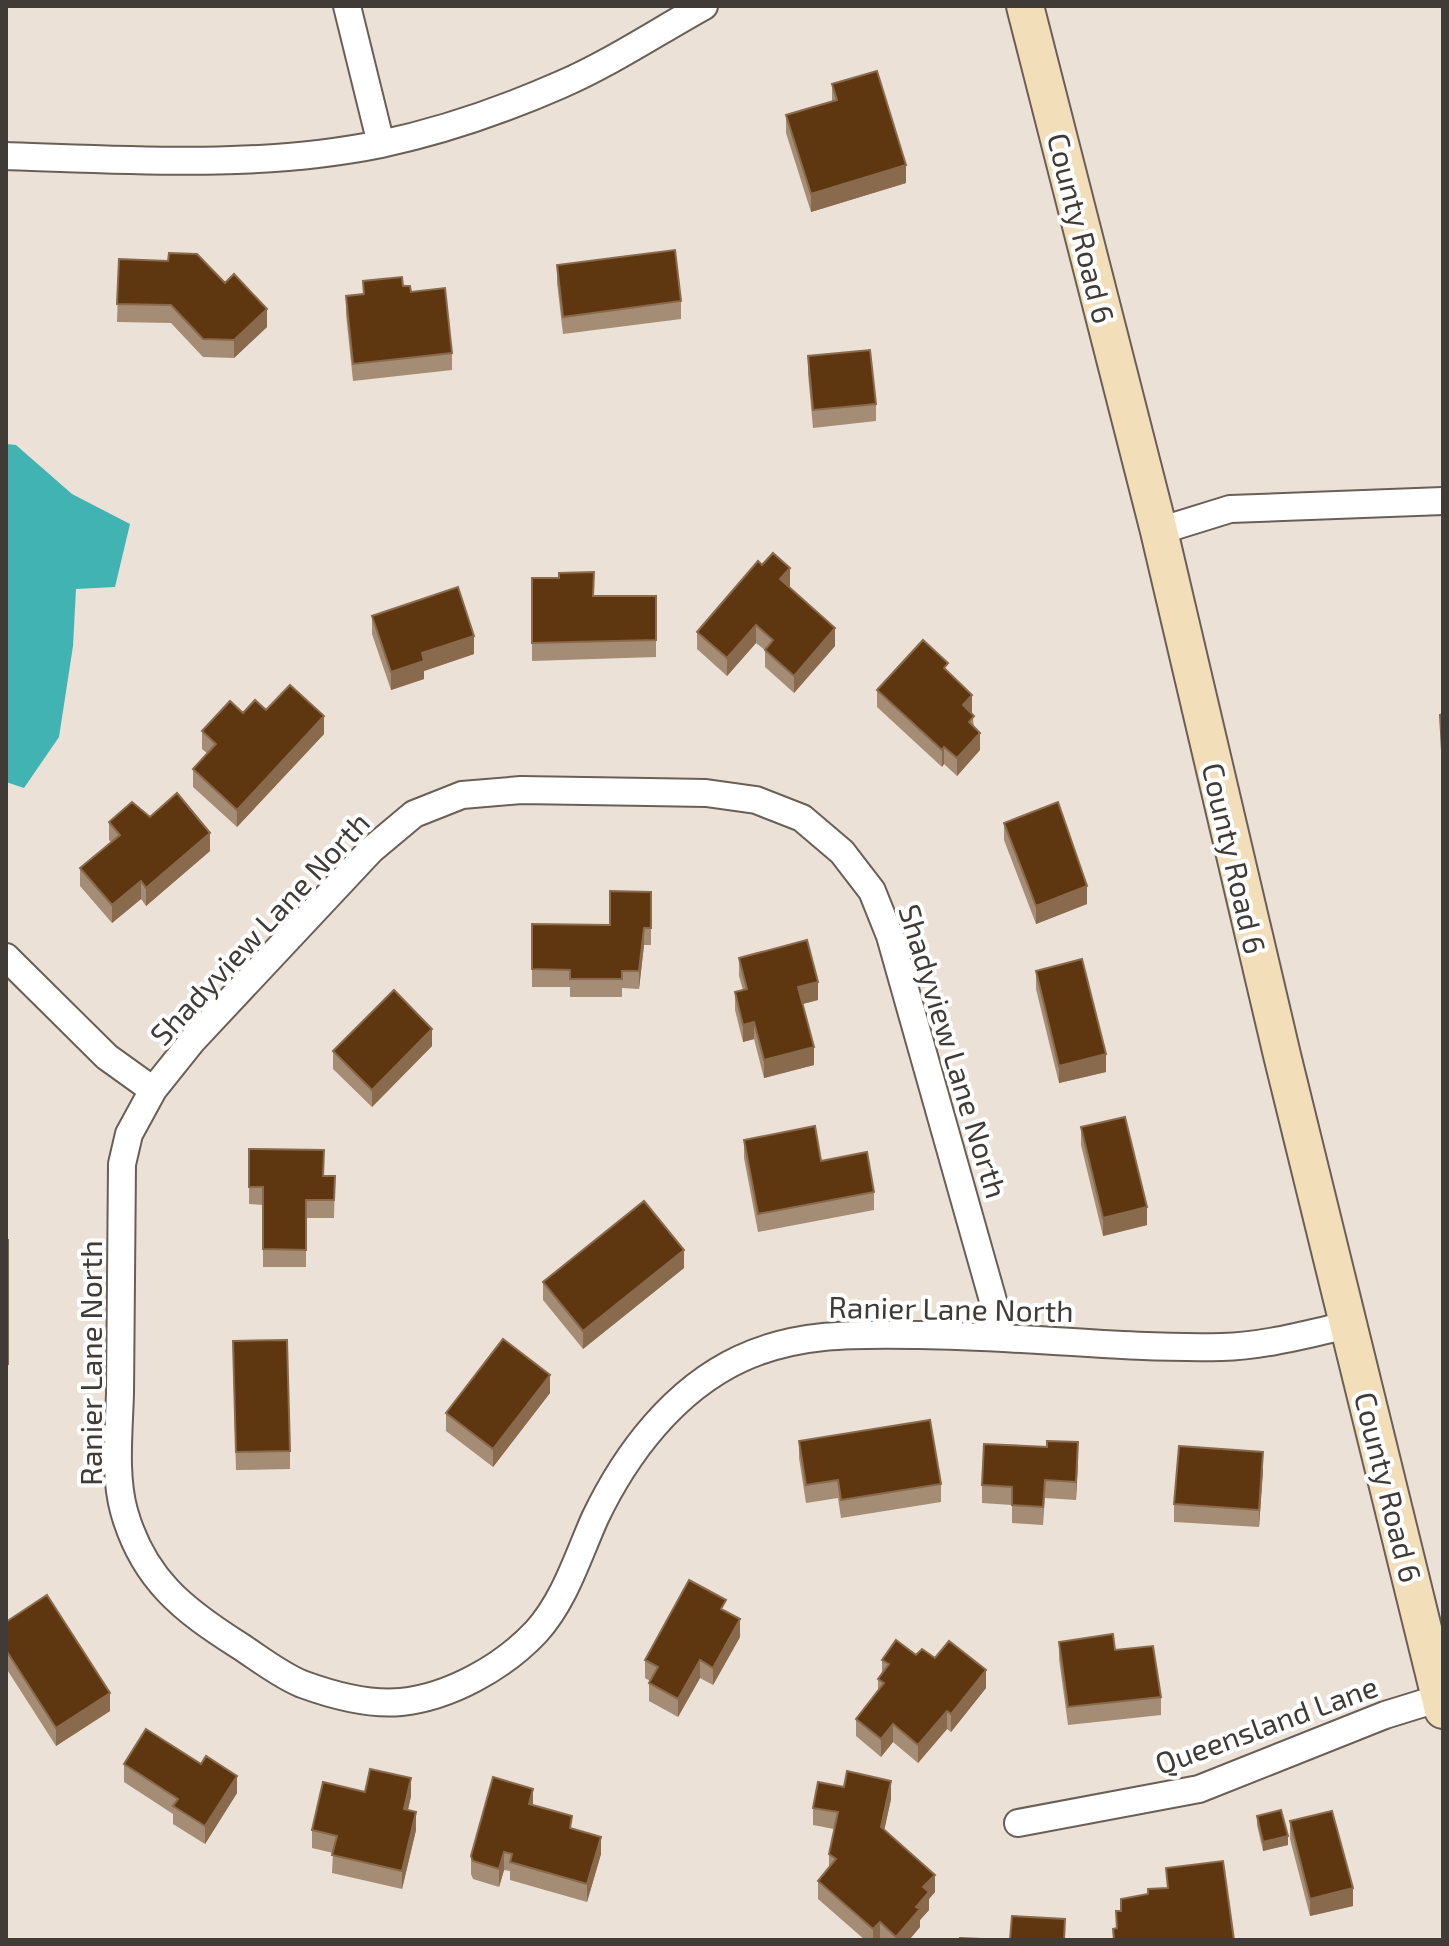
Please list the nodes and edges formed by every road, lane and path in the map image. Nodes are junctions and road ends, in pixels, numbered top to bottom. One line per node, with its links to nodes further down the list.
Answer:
1 (347, 6): 4 (street)
2 (704, 6): 4 (street)
3 (1025, 6): 7 (main road, County Road 6)
4 (381, 144): 5 (street)
5 (6, 156)
6 (1443, 501): 7 (street)
7 (1159, 531): 10 (main road, County Road 6)
8 (6, 957): 9 (street)
9 (153, 1090): 11 (street, Shadyview Lane North); 11 (street, Ranier Lane North)
10 (1348, 1325): 11 (street, Ranier Lane North); 12 (main road, County Road 6)
11 (1003, 1336)
12 (1442, 1704): 13 (street, Queensland Lane)
13 (1018, 1823)

